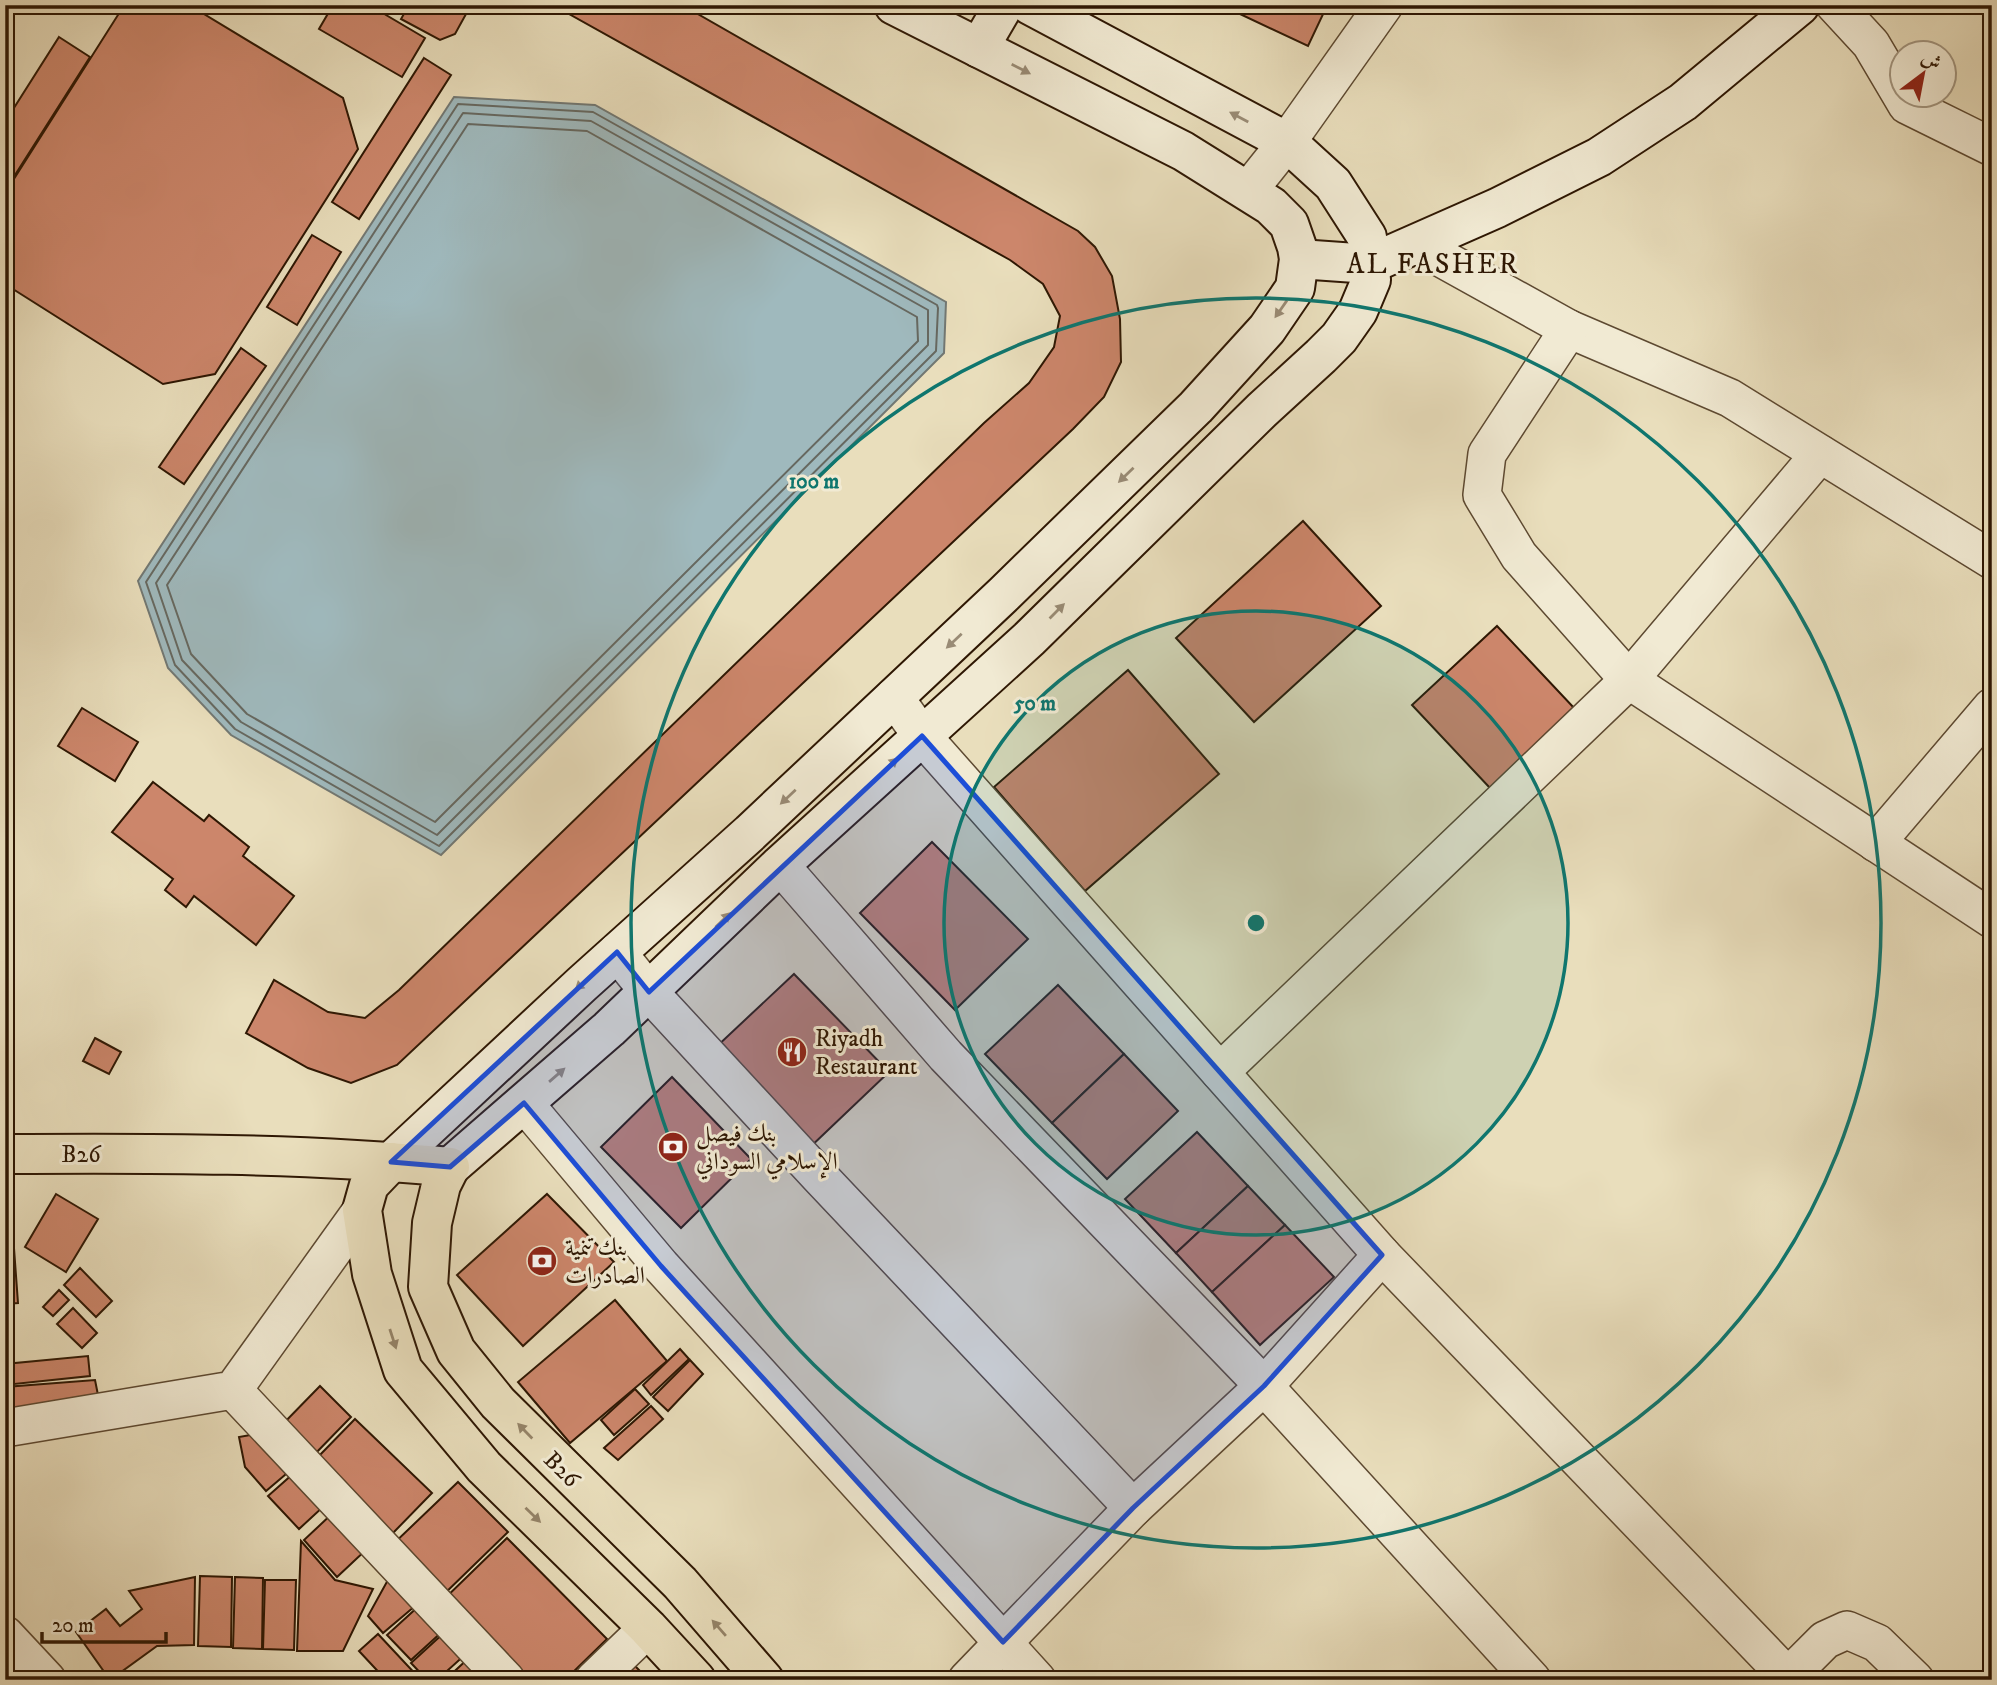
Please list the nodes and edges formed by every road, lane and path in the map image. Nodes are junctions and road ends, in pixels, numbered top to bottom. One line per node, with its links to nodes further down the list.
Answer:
1 (894, 5): 7 (street)
2 (1004, 5): 7 (street)
3 (1030, 5): 8 (street, one-way to 3)
4 (1384, 5): 8 (street)
5 (1800, 5): 11 (street)
6 (1835, 5): 9 (street)
7 (979, 48): 10 (street, one-way to 10)
8 (1287, 142): 10 (street); 13 (street)
9 (1992, 146)
10 (1248, 191): 12 (street)
11 (1416, 244): 13 (street); 14 (street)
12 (1299, 259): 13 (street); 18 (street, one-way to 18)
13 (1370, 264): 20 (street, one-way to 13)
14 (1569, 329): 15 (street); 17 (street)
15 (1820, 454): 16 (street); 17 (street)
16 (1992, 560)
17 (1629, 680): 21 (street); 26 (street)
18 (894, 696): 20 (street); 24 (street, one-way to 24)
19 (1992, 706): 21 (street)
20 (922, 736): 22 (street, one-way to 20); 26 (street)
21 (1876, 843): 23 (street)
22 (780, 865): 25 (street, one-way to 22); 33 (street)
23 (1992, 919)
24 (617, 952): 25 (street); 29 (street, one-way to 29)
25 (649, 992): 27 (street, one-way to 25); 36 (street)
26 (1220, 1072): 32 (street)
27 (524, 1102): 30 (street); 39 (street)
28 (5, 1154): 29 (highway, B26)
29 (391, 1162): 30 (highway, B26); 31 (highway)
30 (450, 1167): 45 (highway, B26, one-way to 30)
31 (362, 1210): 34 (street); 37 (highway, one-way to 37)
32 (1382, 1255): 33 (street); 40 (street)
33 (1264, 1386): 36 (street); 48 (street)
34 (233, 1390): 35 (street); 42 (street)
35 (5, 1427)
36 (1133, 1508): 39 (street)
37 (648, 1628): 43 (street); 44 (highway)
38 (5, 1635): 41 (street)
39 (1003, 1642): 46 (street); 47 (street)
40 (1787, 1678): 49 (street)
41 (47, 1680)
42 (506, 1680)
43 (594, 1680)
44 (696, 1680)
45 (764, 1680)
46 (967, 1680)
47 (1037, 1680)
48 (1532, 1680)
49 (1915, 1680)

